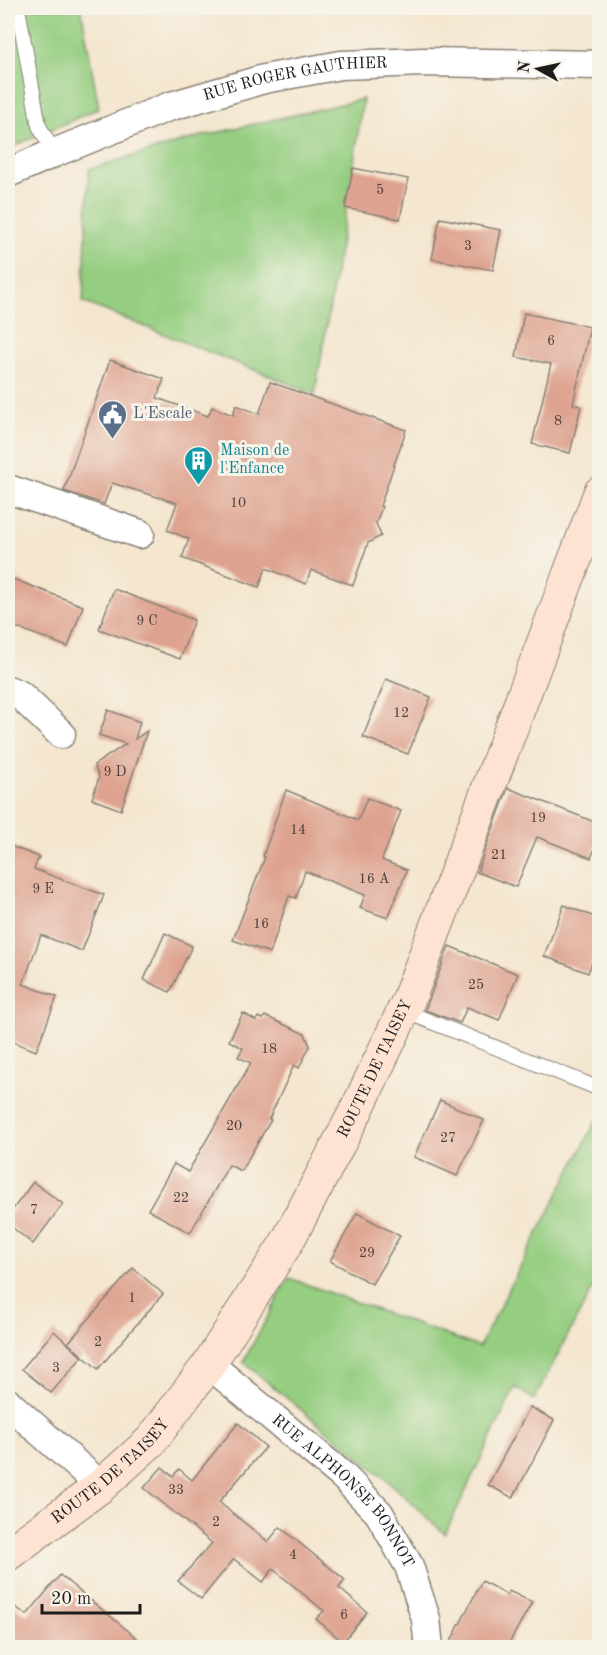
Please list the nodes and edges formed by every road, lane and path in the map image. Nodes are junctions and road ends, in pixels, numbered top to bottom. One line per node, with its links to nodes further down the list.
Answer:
1 (18, 8): 3 (lane)
2 (600, 65): 3 (street, RUE ROGER GAUTHIER)
3 (54, 153): 4 (street, RUE ROGER GAUTHIER)
4 (8, 173)
5 (8, 489): 7 (street)
6 (600, 493): 10 (street, ROUTE DE TAISEY)
7 (140, 534)
8 (8, 690): 9 (street)
9 (61, 734)
10 (404, 1011): 11 (lane); 12 (street, ROUTE DE TAISEY)
11 (600, 1089)
12 (209, 1364): 14 (street, ROUTE DE TAISEY); 16 (street, RUE ALPHONSE BONNOT)
13 (8, 1404): 14 (street)
14 (101, 1486): 15 (street, ROUTE DE TAISEY)
15 (8, 1554)
16 (429, 1647)

